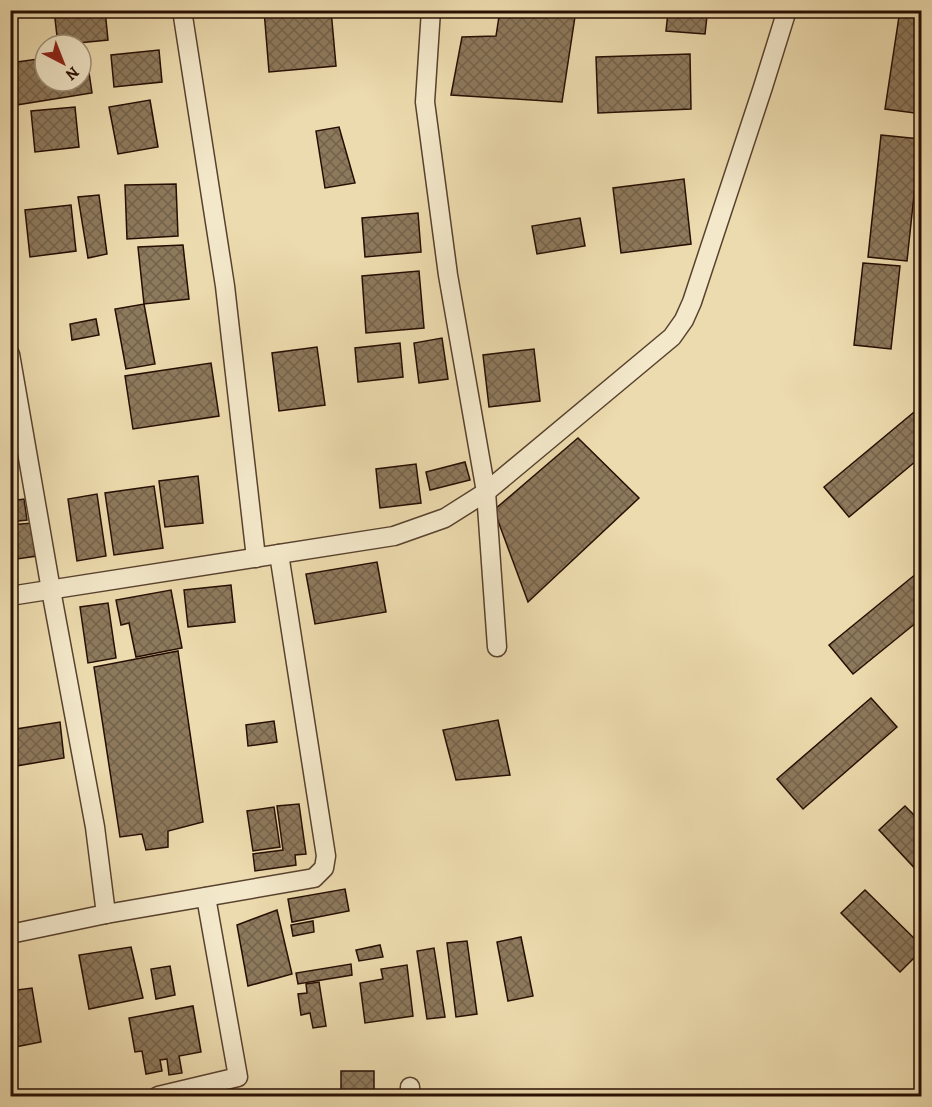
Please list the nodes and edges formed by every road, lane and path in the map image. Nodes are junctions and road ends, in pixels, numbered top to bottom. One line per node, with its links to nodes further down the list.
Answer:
1 (182, 10): 7 (street)
2 (431, 10): 5 (street)
3 (787, 10): 5 (street)
4 (10, 354): 8 (street)
5 (486, 492): 6 (street); 10 (street)
6 (279, 554): 7 (street); 11 (street)
7 (256, 558): 8 (street)
8 (51, 590): 9 (street); 12 (street)
9 (10, 596)
10 (497, 647)
11 (206, 897): 12 (street); 14 (street)
12 (106, 914): 13 (street)
13 (10, 934)
14 (158, 1096)

